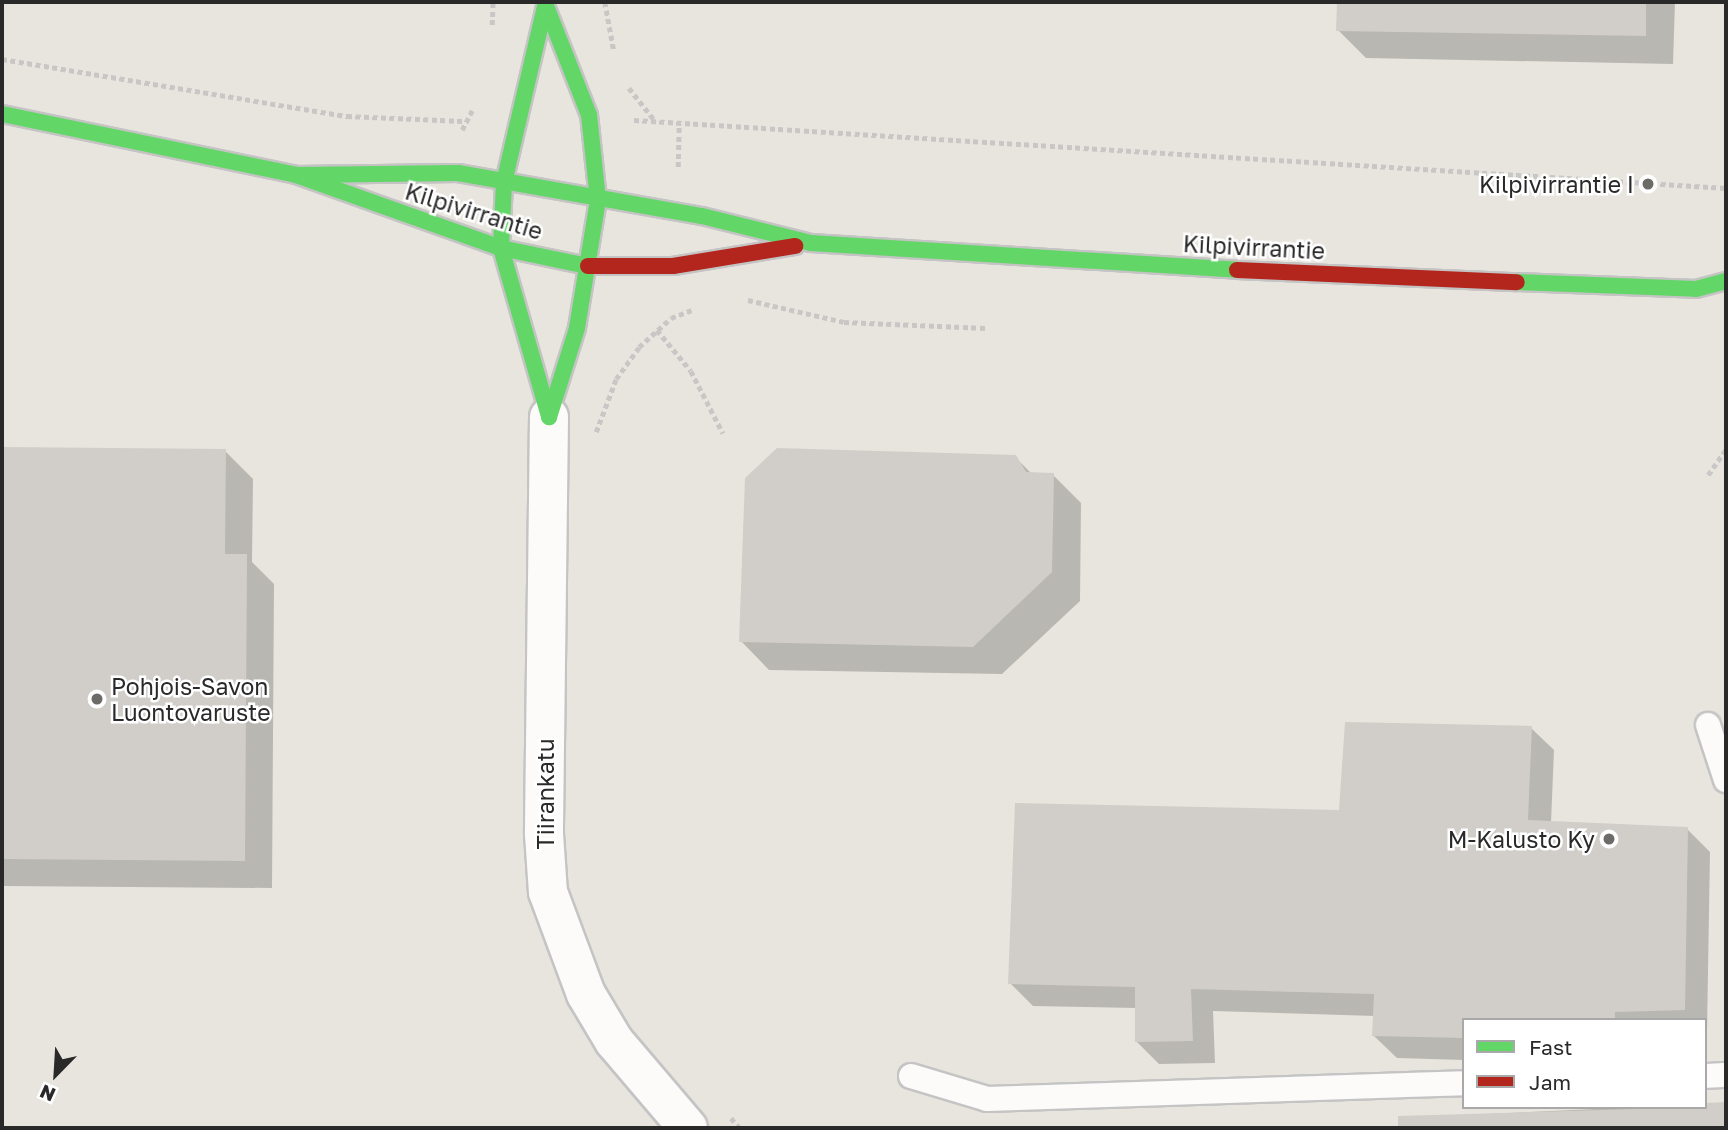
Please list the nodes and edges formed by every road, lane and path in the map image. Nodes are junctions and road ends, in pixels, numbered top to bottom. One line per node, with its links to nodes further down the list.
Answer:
1 (605, 2): 3 (path)
2 (546, 4): 13 (street, Tiirankatu); 15 (street, Tiirankatu)
3 (615, 57)
4 (2, 59): 8 (path)
5 (625, 80): 9 (path)
6 (2, 114): 12 (street, Kilpivirrantie)
7 (627, 119): 9 (path)
8 (463, 121)
9 (657, 122): 10 (path)
10 (679, 124): 11 (path); 14 (path)
11 (678, 167)
12 (296, 175): 13 (street, Kilpivirrantie); 17 (street, Kilpivirrantie)
13 (504, 182): 15 (street, Kilpivirrantie); 17 (street, Tiirankatu)
14 (1726, 188)
15 (598, 200): 16 (street, Kilpivirrantie); 18 (street, Tiirankatu)
16 (811, 243): 18 (street, Kilpivirrantie); 20 (street, Kilpivirrantie)
17 (501, 248): 18 (street, Kilpivirrantie); 26 (street, Tiirankatu)
18 (590, 265): 26 (street, Tiirankatu)
19 (1726, 281): 20 (street, Kilpivirrantie)
20 (1696, 289): 22 (street, Kilpivirrantie)
21 (736, 300): 24 (path)
22 (1726, 300)
23 (704, 305): 25 (path)
24 (986, 328)
25 (657, 330): 27 (path); 28 (path)
26 (549, 417): 38 (street, Tiirankatu)
27 (723, 433)
28 (593, 444)
29 (1726, 449): 30 (path)
30 (1708, 475)
31 (1707, 725): 32 (lane)
32 (1726, 780)
33 (1726, 1075): 35 (lane)
34 (911, 1076): 36 (lane)
35 (1707, 1076)
36 (1462, 1083)
37 (722, 1108): 39 (path)
38 (688, 1128)
39 (740, 1128)

